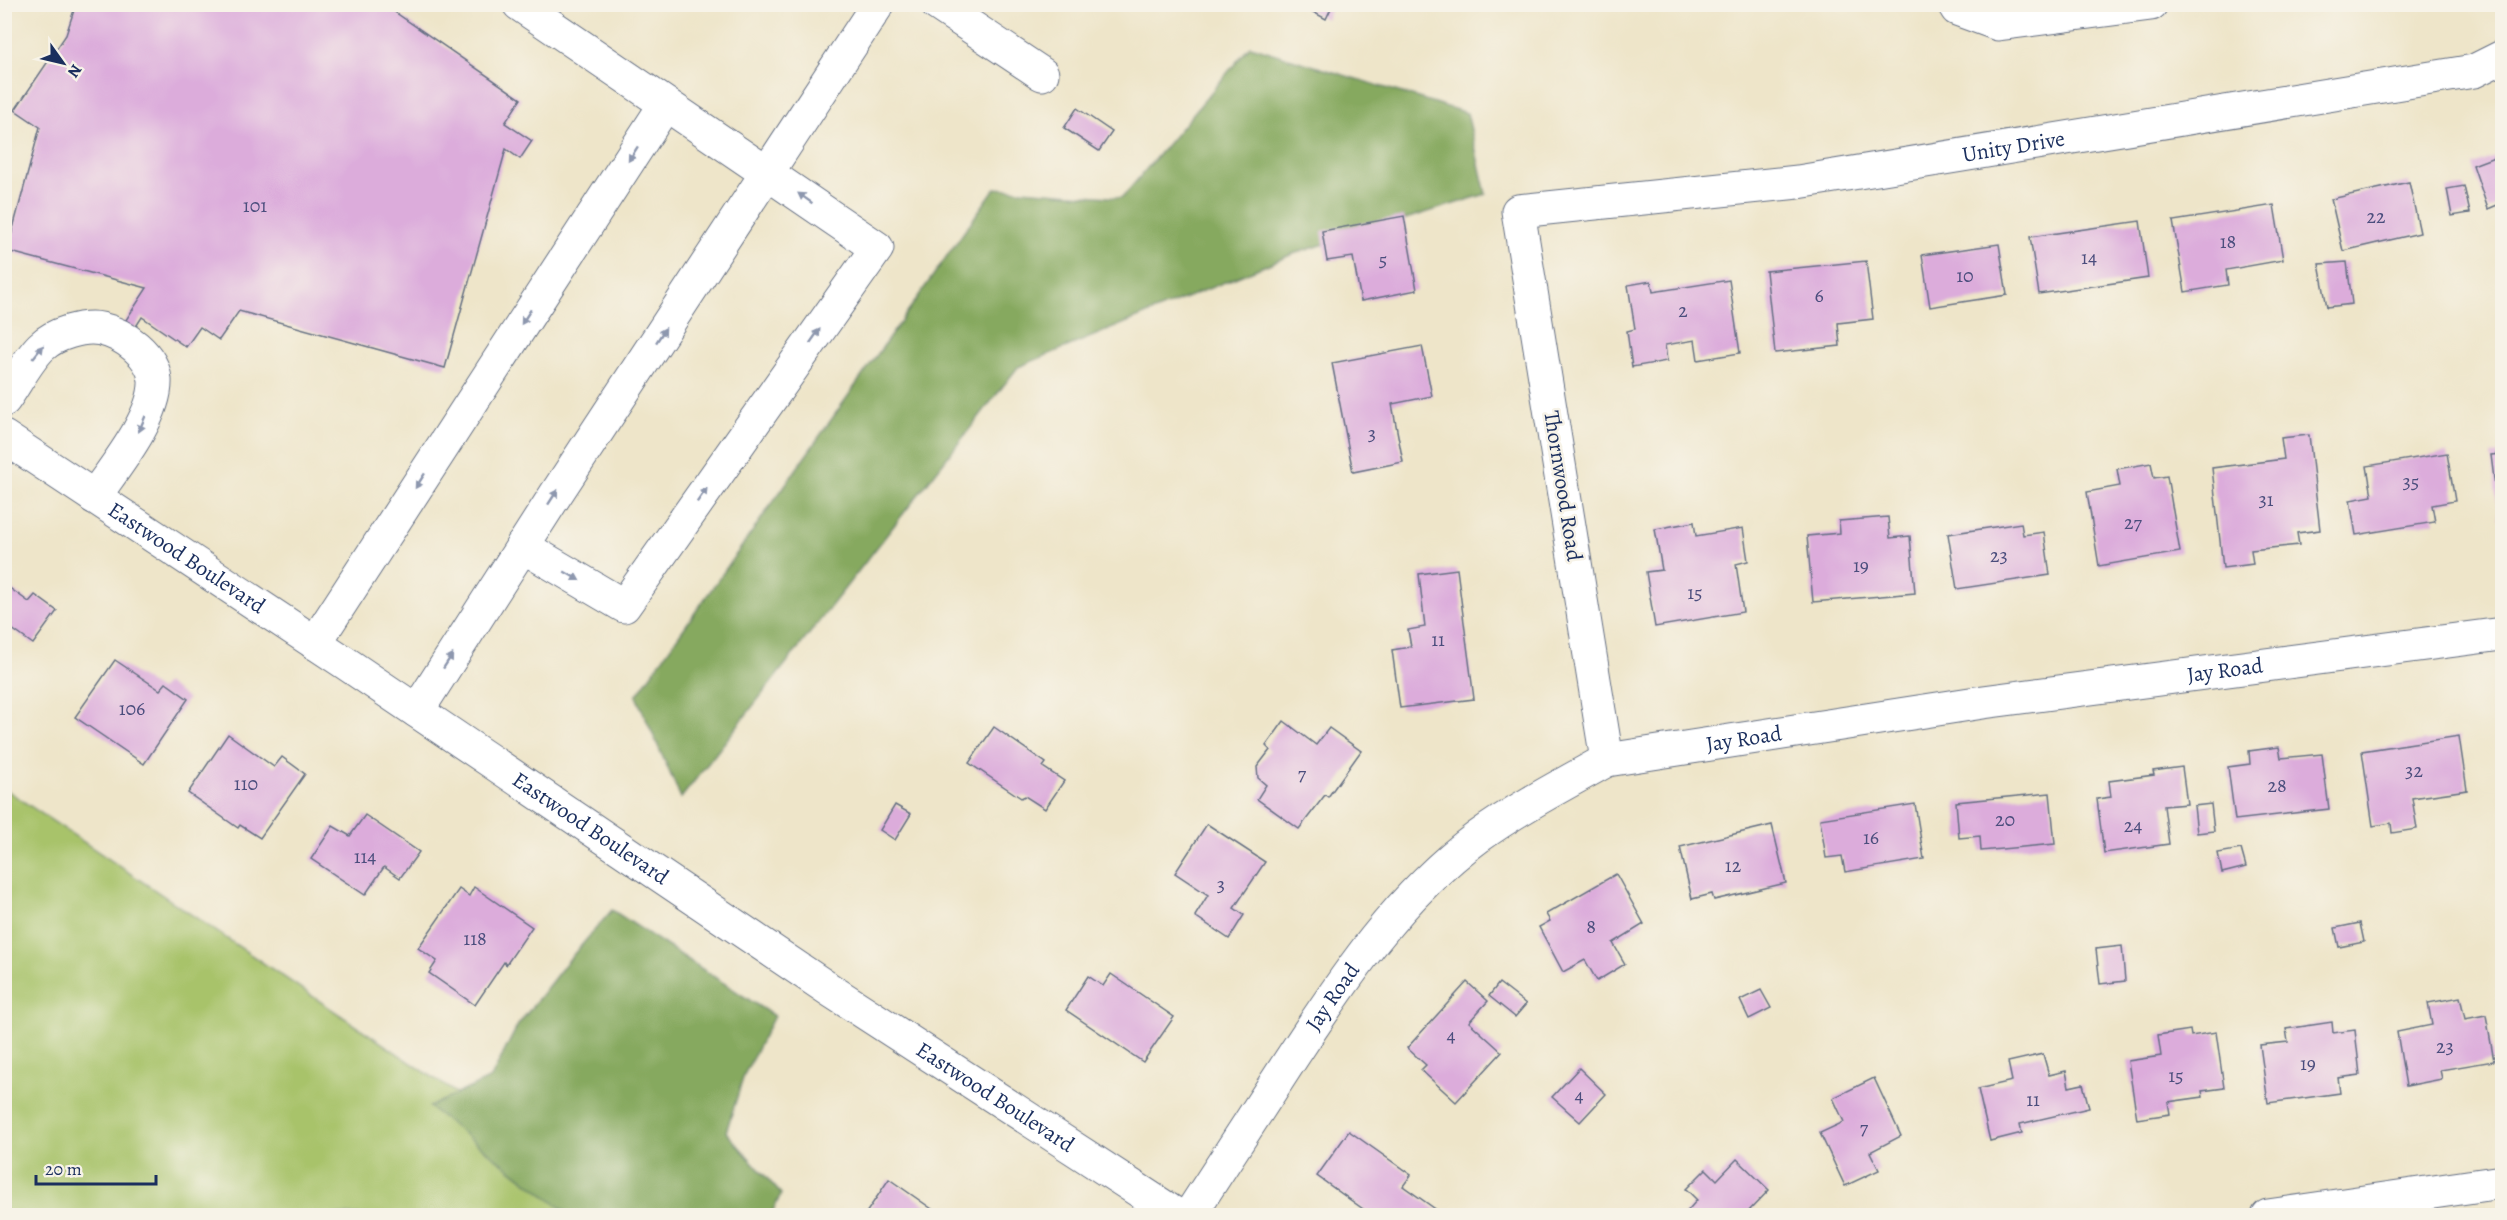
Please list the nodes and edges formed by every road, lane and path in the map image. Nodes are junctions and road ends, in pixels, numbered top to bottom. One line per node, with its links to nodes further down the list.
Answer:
1 (519, 4): 8 (street)
2 (878, 4): 9 (street)
3 (937, 4): 7 (street)
4 (1954, 4): 5 (street)
5 (2151, 4)
6 (2502, 57): 10 (street, Unity Drive)
7 (1042, 74)
8 (665, 105): 9 (street); 16 (street, one-way to 16)
9 (768, 172): 14 (street, one-way to 9); 14 (street, one-way to 9)
10 (1518, 211): 18 (street, Thornwood Road)
11 (4, 400): 13 (street, one-way to 13)
12 (4, 438): 13 (street, Eastwood Boulevard)
13 (94, 497): 16 (street, Eastwood Boulevard)
14 (522, 546): 17 (street, one-way to 14)
15 (2502, 634): 18 (street, Jay Road)
16 (315, 643): 17 (street, Eastwood Boulevard)
17 (417, 711): 20 (street, Eastwood Boulevard)
18 (1607, 760): 21 (street, Jay Road)
19 (2502, 1182): 22 (street)
20 (1178, 1215)
21 (1189, 1215)
22 (2268, 1215)

